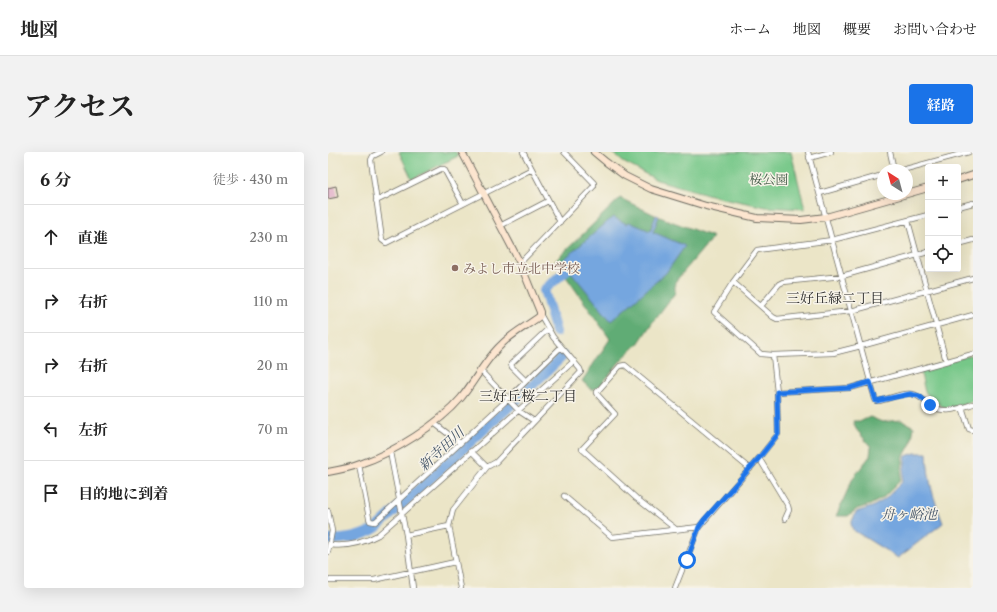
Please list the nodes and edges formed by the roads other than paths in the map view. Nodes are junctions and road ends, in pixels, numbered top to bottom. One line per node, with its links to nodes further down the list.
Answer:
1 (381, 152): 20 (street)
2 (462, 152): 19 (street)
3 (523, 152): 13 (street)
4 (564, 152): 28 (street)
5 (594, 152): 26 (street)
6 (808, 152): 10 (street)
7 (831, 152): 10 (street)
8 (890, 152): 11 (street)
9 (968, 152): 12 (street)
10 (809, 158): 18 (street)
11 (893, 164)
12 (913, 167)
13 (532, 169): 19 (street); 21 (street)
14 (973, 175): 16 (street)
15 (877, 177): 18 (street)
16 (961, 179)
17 (925, 189): 26 (street)
18 (820, 193): 26 (street)
19 (484, 194): 23 (street); 29 (street)
20 (376, 201): 23 (street); 23 (street)
21 (548, 202): 28 (street); 29 (street)
22 (973, 203): 24 (street)
23 (463, 204)
24 (961, 206)
25 (925, 216): 27 (street)
26 (826, 217): 30 (street)
27 (908, 221): 30 (street); 34 (street)
28 (560, 222): 35 (street)
29 (500, 226): 35 (street)
30 (832, 240): 36 (street); 38 (street)
31 (973, 240): 32 (street)
32 (961, 243)
33 (925, 253): 34 (street)
34 (917, 255): 36 (street); 39 (street)
35 (520, 263): 42 (street)
36 (842, 276): 40 (street); 41 (street)
37 (973, 278): 39 (street)
38 (733, 282): 40 (street); 49 (street)
39 (927, 291): 41 (street); 44 (street)
40 (761, 306): 41 (street)
41 (851, 311): 46 (street)
42 (540, 314): 45 (street); 52 (street)
43 (973, 315): 44 (street)
44 (937, 325): 46 (street); 51 (street)
45 (548, 329): 47 (street); 53 (street)
46 (861, 346): 49 (street); 54 (street)
47 (561, 347): 50 (street); 53 (street)
48 (973, 354): 51 (street)
49 (773, 355): 55 (street)
50 (574, 361): 59 (street); 60 (street)
51 (946, 361): 54 (street)
52 (480, 370): 56 (street); 61 (street)
53 (526, 381): 56 (street)
54 (870, 382): 55 (street); 58 (street)
55 (777, 392): 66 (street)
56 (508, 399): 59 (street); 63 (street)
57 (973, 404): 58 (street)
58 (962, 407): 62 (street)
59 (518, 411): 60 (street); 64 (street)
60 (534, 421): 68 (street)
61 (434, 423): 63 (street); 65 (street)
62 (973, 430)
63 (460, 443): 72 (street)
64 (471, 451): 68 (street); 74 (street)
65 (390, 452): 67 (street); 72 (street)
66 (759, 458): 69 (street); 75 (street)
67 (359, 465): 70 (street); 72 (street)
68 (488, 467): 76 (street)
69 (750, 469): 77 (street); 78 (street)
70 (328, 472)
71 (564, 496): 78 (street)
72 (400, 500): 74 (street)
73 (328, 511): 80 (street)
74 (402, 513): 79 (street); 80 (street)
75 (785, 519)
76 (449, 526): 79 (street); 82 (street)
77 (699, 527): 78 (street); 87 (street)
78 (677, 530)
79 (406, 535): 83 (street)
80 (330, 544): 81 (street)
81 (328, 552)
82 (455, 562): 83 (street); 86 (street)
83 (411, 571): 84 (street); 85 (street)
84 (328, 580)
85 (413, 588)
86 (461, 588)
87 (675, 588)

